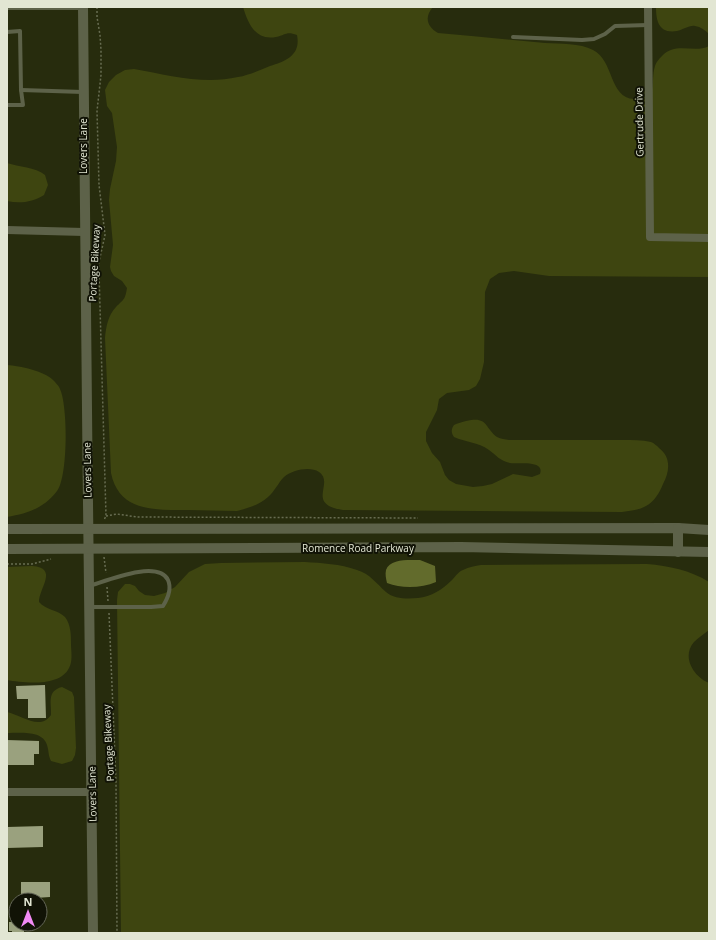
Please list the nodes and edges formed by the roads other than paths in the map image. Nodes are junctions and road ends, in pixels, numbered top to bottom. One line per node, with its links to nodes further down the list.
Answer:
1 (648, 7): 4 (street, Gertrude Drive)
2 (7, 8): 3 (lane)
3 (83, 8): 8 (street, Lovers Lane)
4 (648, 25): 6 (lane); 12 (street, Gertrude Drive)
5 (7, 32): 7 (lane)
6 (513, 37)
7 (21, 90): 8 (lane); 9 (lane)
8 (83, 92): 11 (street, Lovers Lane)
9 (7, 105)
10 (7, 230): 11 (street)
11 (84, 232): 15 (street, Lovers Lane)
12 (709, 238)
13 (678, 528): 15 (street, Romence Road Parkway); 16 (street, Romence Road Parkway); 19 (street)
14 (7, 529): 15 (street, Romence Road Parkway)
15 (88, 530): 18 (street, Lovers Lane)
16 (709, 530)
17 (7, 549): 18 (street, Romence Road Parkway)
18 (88, 549): 19 (street, Romence Road Parkway); 21 (street, Lovers Lane)
19 (678, 552): 20 (street, Romence Road Parkway)
20 (709, 552)
21 (89, 586): 22 (street, Lovers Lane); 22 (lane)
22 (89, 607): 24 (street, Lovers Lane)
23 (7, 792): 24 (street)
24 (92, 792): 25 (street, Lovers Lane)
25 (93, 933)

